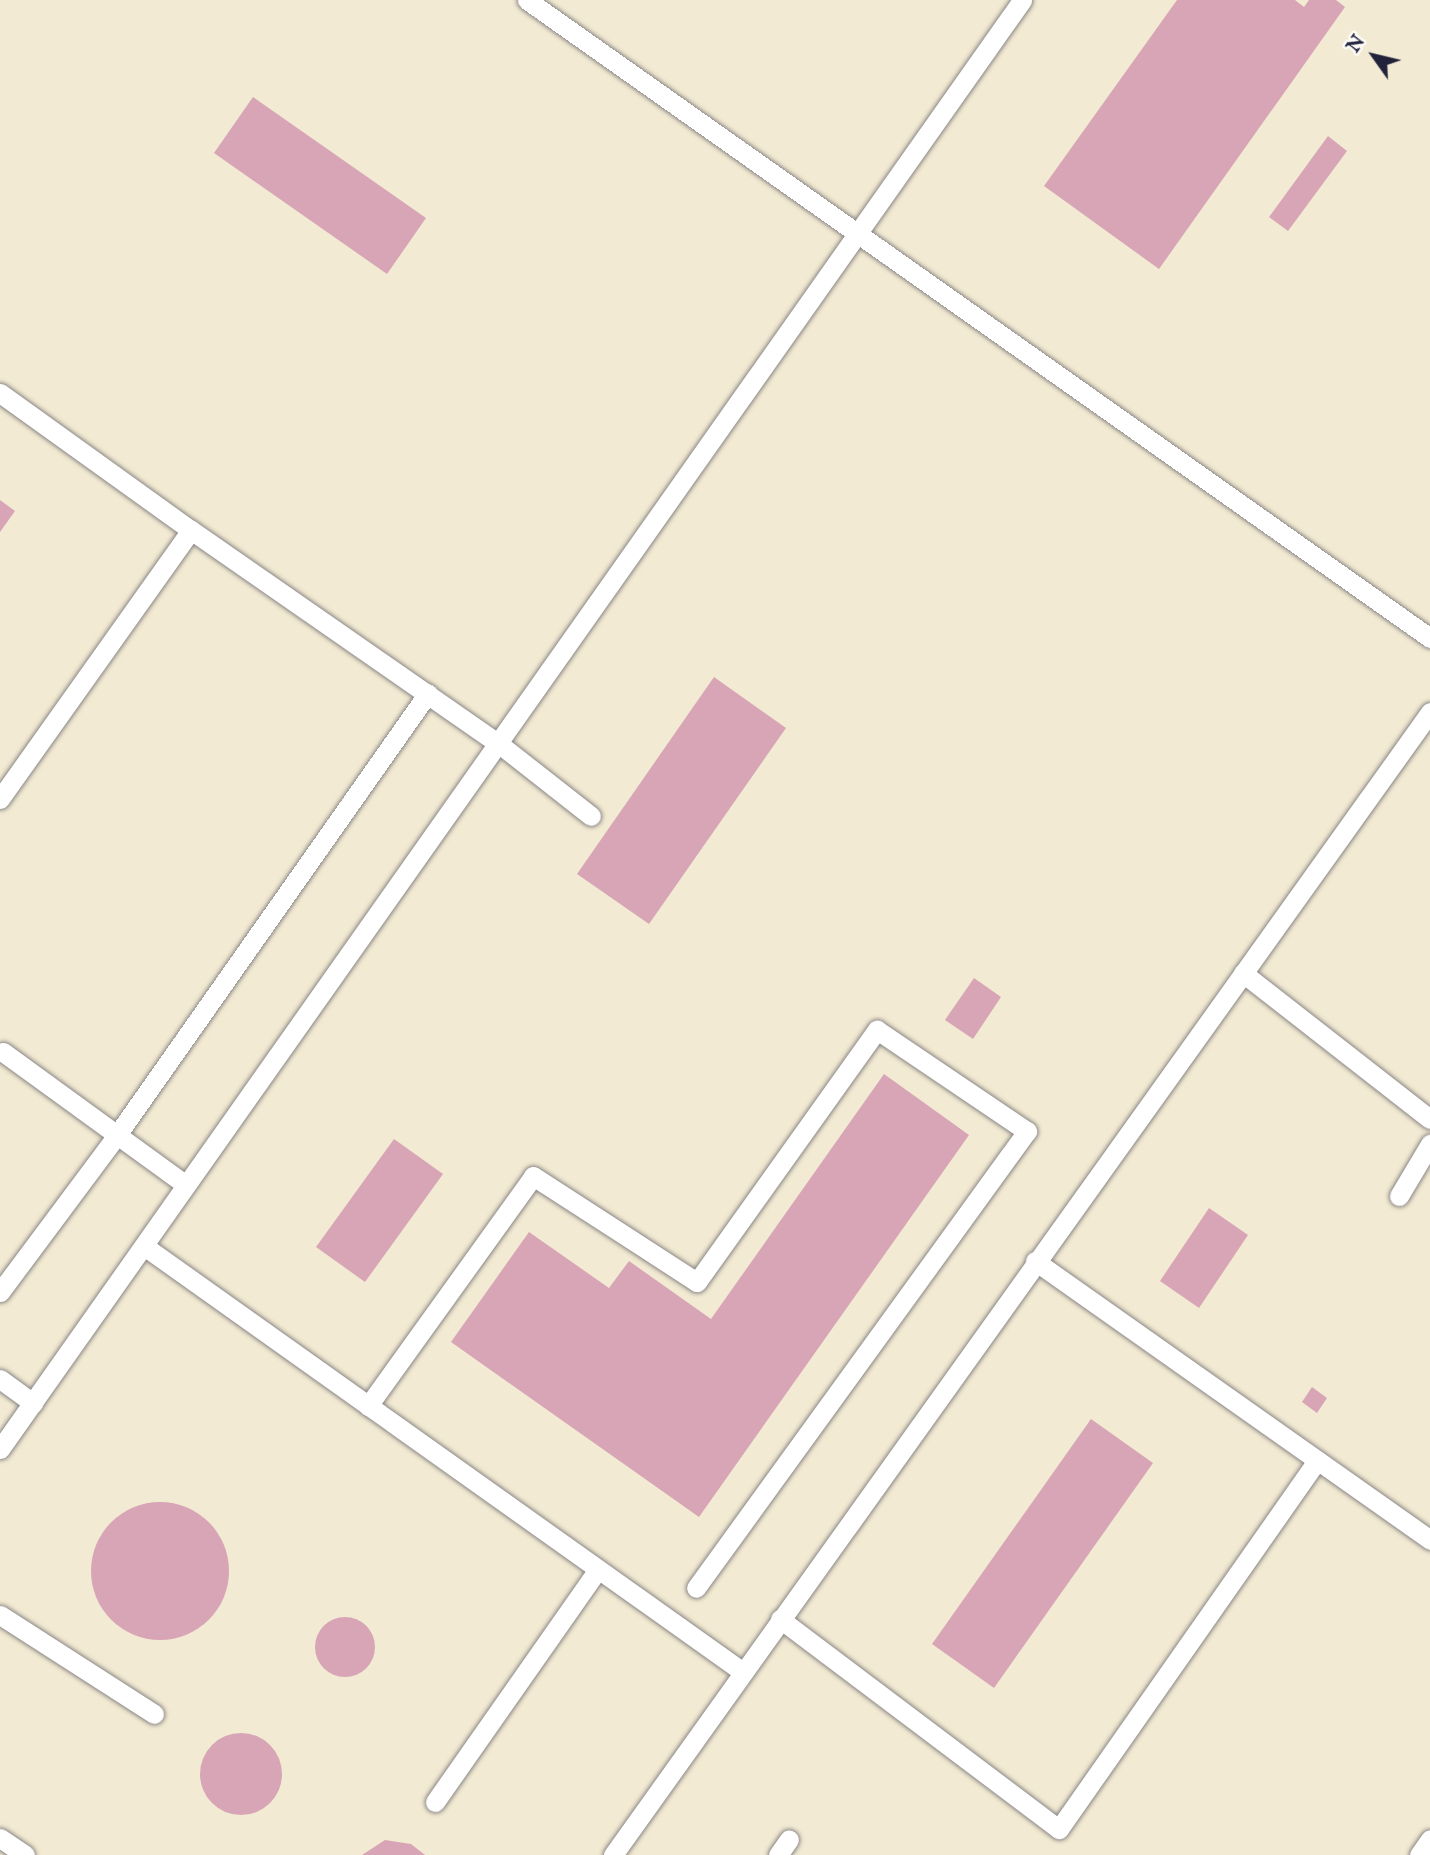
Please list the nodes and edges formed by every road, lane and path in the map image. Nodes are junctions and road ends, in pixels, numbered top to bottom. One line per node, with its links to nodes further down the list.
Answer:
1 (527, 0): 3 (lane)
2 (1022, 0): 3 (lane)
3 (859, 232): 6 (lane); 9 (lane)
4 (0, 393): 5 (lane)
5 (191, 530): 7 (lane); 10 (lane)
6 (1430, 638)
7 (428, 694): 9 (lane); 15 (lane)
8 (1430, 712): 12 (lane)
9 (498, 743): 11 (lane); 17 (lane)
10 (0, 799)
11 (591, 816)
12 (1243, 973): 14 (lane); 20 (lane)
13 (3, 1052): 15 (lane)
14 (1430, 1119)
15 (117, 1135): 17 (lane); 21 (lane)
16 (1430, 1144): 18 (lane)
17 (187, 1185): 19 (lane)
18 (1399, 1196)
19 (144, 1246): 23 (lane); 24 (lane)
20 (1035, 1261): 26 (lane); 31 (lane)
21 (0, 1292)
22 (0, 1379): 23 (lane)
23 (33, 1403): 25 (lane)
24 (368, 1406): 28 (lane); 29 (lane)
25 (0, 1450)
26 (1317, 1460): 27 (lane); 31 (lane)
27 (1430, 1540)
28 (598, 1569): 32 (lane); 34 (lane)
29 (696, 1588)
30 (0, 1615): 33 (lane)
31 (780, 1619): 32 (lane)
32 (743, 1672): 38 (lane)
33 (154, 1714)
34 (435, 1802)
35 (0, 1838): 37 (lane)
36 (1430, 1839): 39 (lane)
37 (25, 1855)
38 (613, 1855)
39 (1419, 1855)

